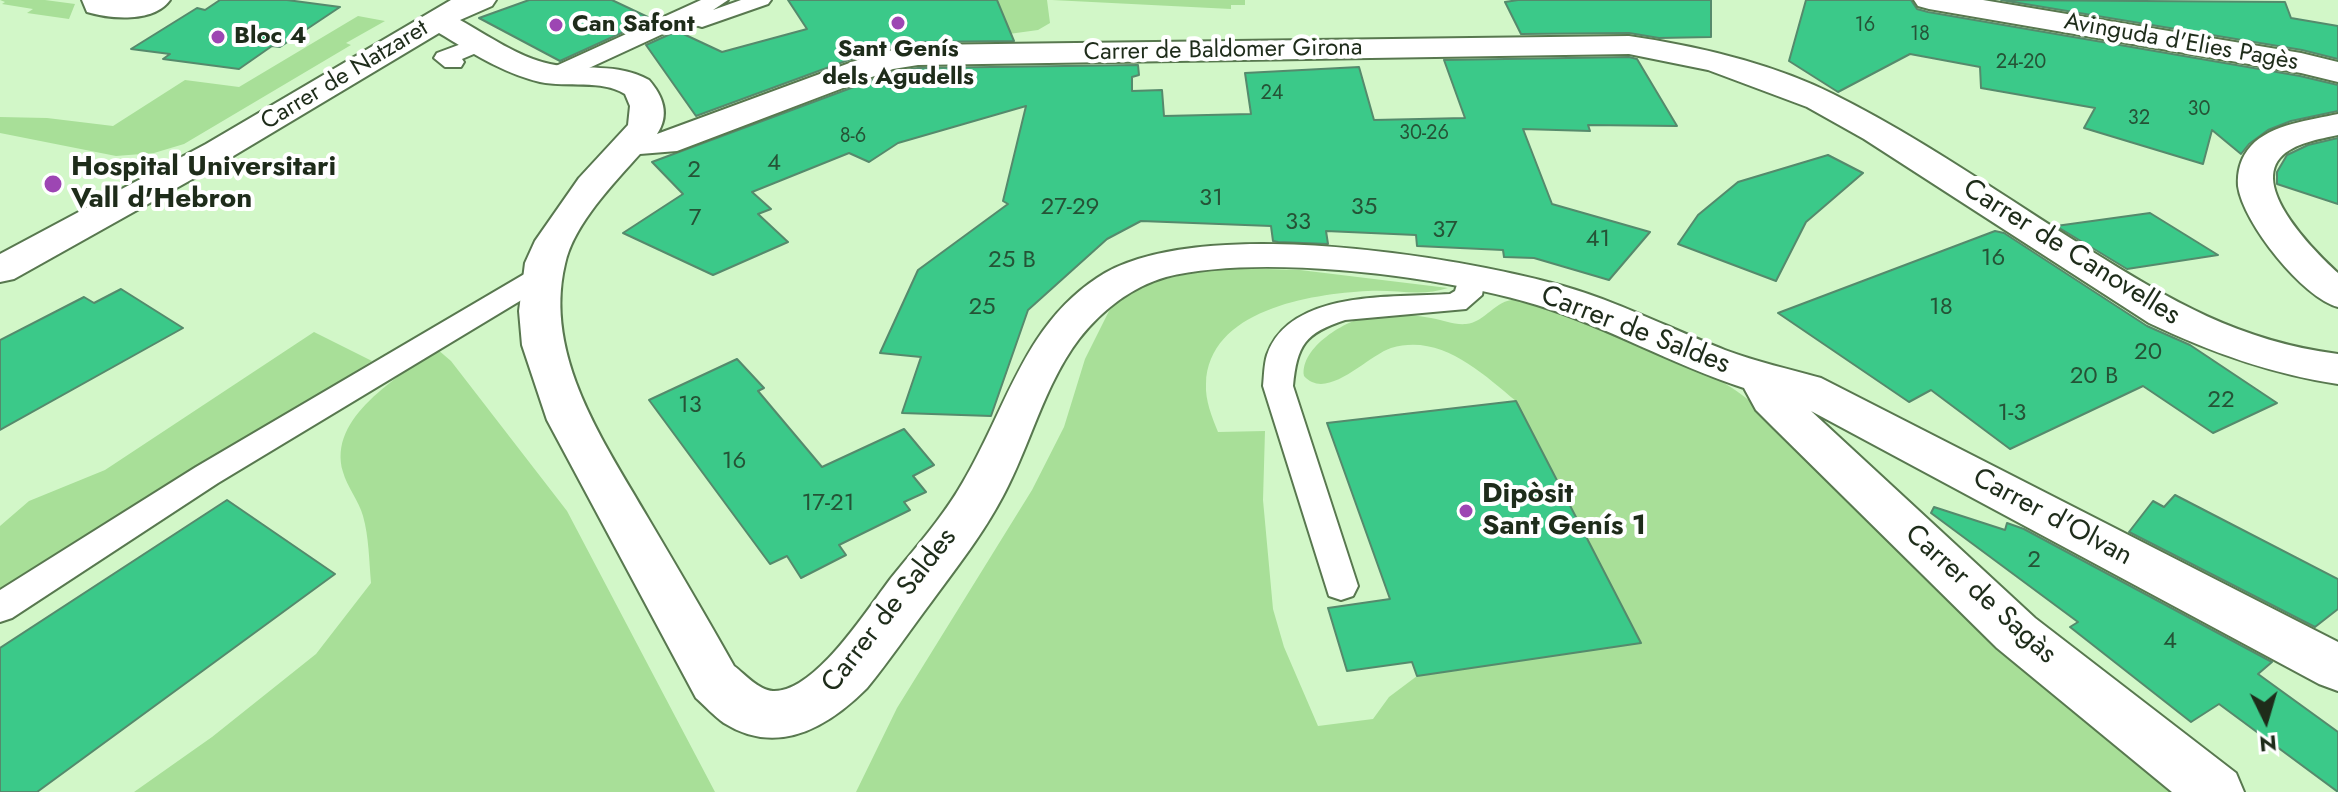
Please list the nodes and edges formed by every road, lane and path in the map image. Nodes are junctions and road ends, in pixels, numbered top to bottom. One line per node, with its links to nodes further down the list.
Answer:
1 (97, 0): 2 (street)
2 (155, 0)
3 (481, 0): 7 (street, Carrer de Natzaret)
4 (718, 0): 8 (lane)
5 (761, 0): 8 (lane)
6 (1929, 0): 11 (street, Avinguda d'Elies Pagès)
7 (438, 20): 9 (street, Carrer de Saldes); 16 (street, Carrer de Natzaret)
8 (642, 35): 12 (lane)
9 (480, 43): 10 (lane); 12 (street, Carrer de Saldes)
10 (453, 62)
11 (2338, 72)
12 (555, 75): 15 (street, Carrer de Saldes)
13 (1819, 100): 15 (street, Carrer de Baldomer Girona); 20 (street, Carrer de Canovelles)
14 (2338, 124): 19 (street)
15 (636, 139): 17 (street, Carrer de Saldes)
16 (0, 270)
17 (543, 275): 18 (street, Carrer de Saldes); 23 (lane)
18 (1471, 278): 21 (street, Carrer de Saldes); 22 (lane)
19 (2338, 294)
20 (2338, 369)
21 (1762, 381): 24 (street, Carrer d'Olvan); 25 (street, Carrer de Sagàs)
22 (1341, 586)
23 (0, 608)
24 (2338, 668)
25 (2215, 792)

